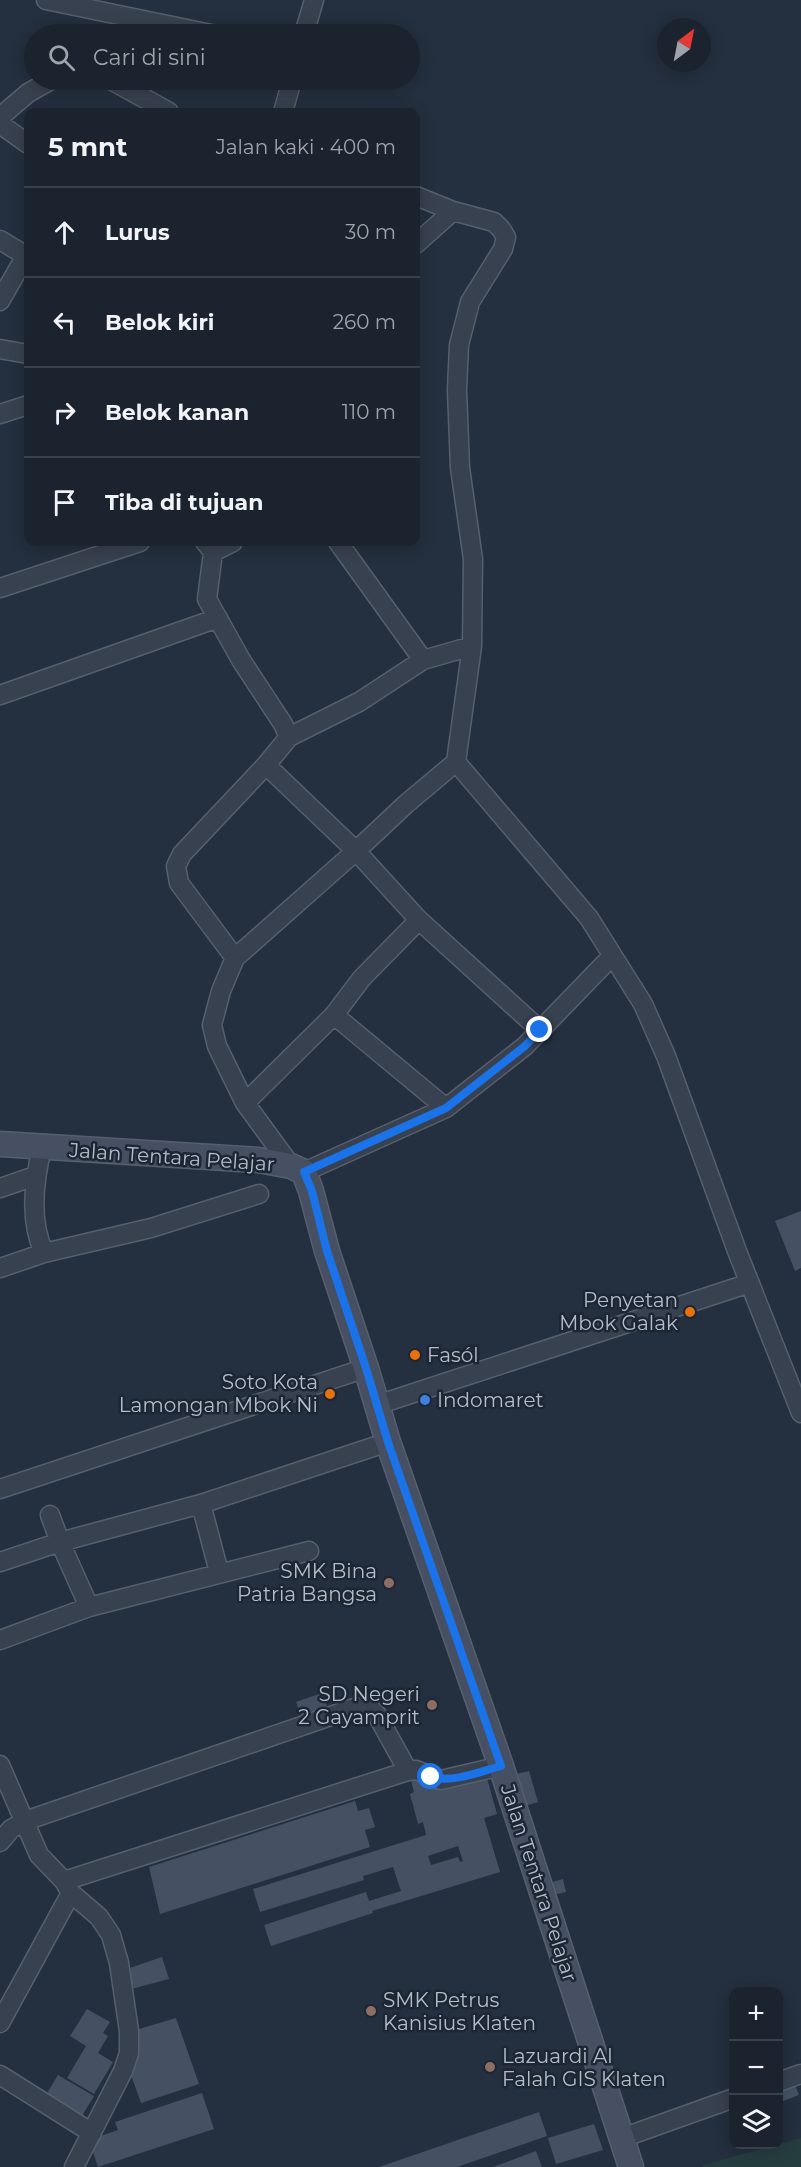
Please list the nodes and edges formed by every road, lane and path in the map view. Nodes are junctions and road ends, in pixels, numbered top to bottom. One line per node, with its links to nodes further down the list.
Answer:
1 (46, 0): 3 (street)
2 (314, 0): 4 (street)
3 (162, 24)
4 (307, 24)
5 (33, 90): 10 (street)
6 (129, 90): 8 (street)
7 (290, 90): 9 (street)
8 (162, 108)
9 (285, 108)
10 (0, 117)
11 (0, 124): 12 (street)
12 (24, 141)
13 (420, 198): 14 (street)
14 (453, 211): 16 (street); 29 (street)
15 (0, 240): 17 (street)
16 (420, 240)
17 (24, 253)
18 (24, 262): 19 (street)
19 (0, 301)
20 (0, 349): 21 (street)
21 (24, 353)
22 (24, 406): 23 (street)
23 (0, 414)
24 (128, 546): 27 (street)
25 (341, 546): 30 (street)
26 (209, 547): 28 (street)
27 (0, 588)
28 (218, 618): 31 (street); 32 (street)
29 (472, 646): 30 (street); 33 (street)
30 (423, 660): 32 (street)
31 (0, 695)
32 (289, 737): 34 (street)
33 (456, 762): 35 (street); 37 (street)
34 (266, 765): 35 (street); 38 (street)
35 (356, 851): 36 (street); 38 (street)
36 (419, 920): 39 (street); 40 (street)
37 (612, 956): 40 (street); 51 (street)
38 (235, 958): 41 (street)
39 (334, 1015): 41 (street); 42 (street)
40 (540, 1030): 42 (street)
41 (245, 1103): 45 (street)
42 (446, 1108): 45 (street)
43 (0, 1144): 44 (main road, Jalan Tentara Pelajar)
44 (42, 1147): 45 (main road, Jalan Tentara Pelajar); 46 (street)
45 (297, 1169): 52 (main road, Jalan Tentara Pelajar)
46 (35, 1176): 47 (street); 49 (street)
47 (0, 1188)
48 (259, 1194): 49 (street)
49 (44, 1253): 50 (street)
50 (0, 1268)
51 (750, 1282): 53 (street); 54 (street)
52 (366, 1368): 53 (main road, Jalan Tentara Pelajar); 56 (street)
53 (377, 1405): 55 (main road, Jalan Tentara Pelajar)
54 (801, 1413)
55 (388, 1442): 57 (street); 66 (main road, Jalan Tentara Pelajar)
56 (0, 1489)
57 (201, 1504): 59 (street); 62 (street)
58 (50, 1515): 59 (street)
59 (60, 1542): 61 (street); 63 (street)
60 (309, 1551): 62 (street)
61 (0, 1562)
62 (219, 1572): 63 (street)
63 (89, 1607): 64 (street)
64 (0, 1640)
65 (0, 1765): 68 (street)
66 (501, 1766): 67 (street); 77 (main road, Jalan Tentara Pelajar)
67 (408, 1771): 68 (street); 70 (street)
68 (25, 1821): 69 (street); 70 (street)
69 (0, 1842)
70 (68, 1887): 71 (street); 76 (street)
71 (0, 2023)
72 (801, 2074): 74 (street)
73 (0, 2075): 76 (street)
74 (783, 2080)
75 (729, 2100): 77 (street)
76 (92, 2133): 78 (street)
77 (622, 2138): 79 (main road, Jalan Tentara Pelajar)
78 (75, 2167)
79 (631, 2167)

